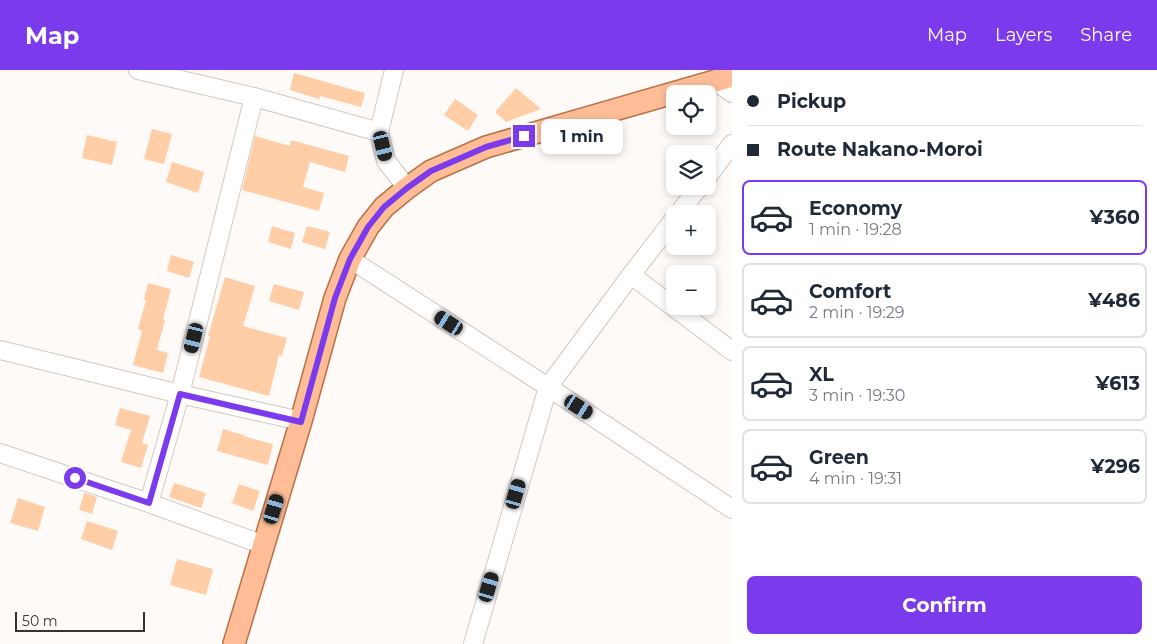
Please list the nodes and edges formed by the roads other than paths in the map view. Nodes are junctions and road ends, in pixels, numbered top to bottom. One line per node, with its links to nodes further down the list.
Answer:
1 (138, 70): 4 (street)
2 (394, 70): 5 (street)
3 (725, 83): 8 (main road)
4 (254, 97): 5 (street); 17 (street)
5 (379, 132): 8 (street)
6 (732, 144): 7 (street)
7 (716, 165)
8 (407, 188): 12 (main road)
9 (693, 195): 10 (street)
10 (685, 205)
11 (666, 230): 13 (street)
12 (350, 259): 16 (street); 18 (main road)
13 (631, 275): 15 (street); 16 (street)
14 (0, 350): 17 (street)
15 (732, 351)
16 (548, 387): 21 (street); 24 (street)
17 (180, 394): 18 (street); 20 (street)
18 (301, 422): 22 (main road)
19 (0, 452): 20 (street)
20 (149, 503): 22 (street)
21 (732, 509)
22 (264, 545): 23 (main road)
23 (234, 644)
24 (473, 644)

